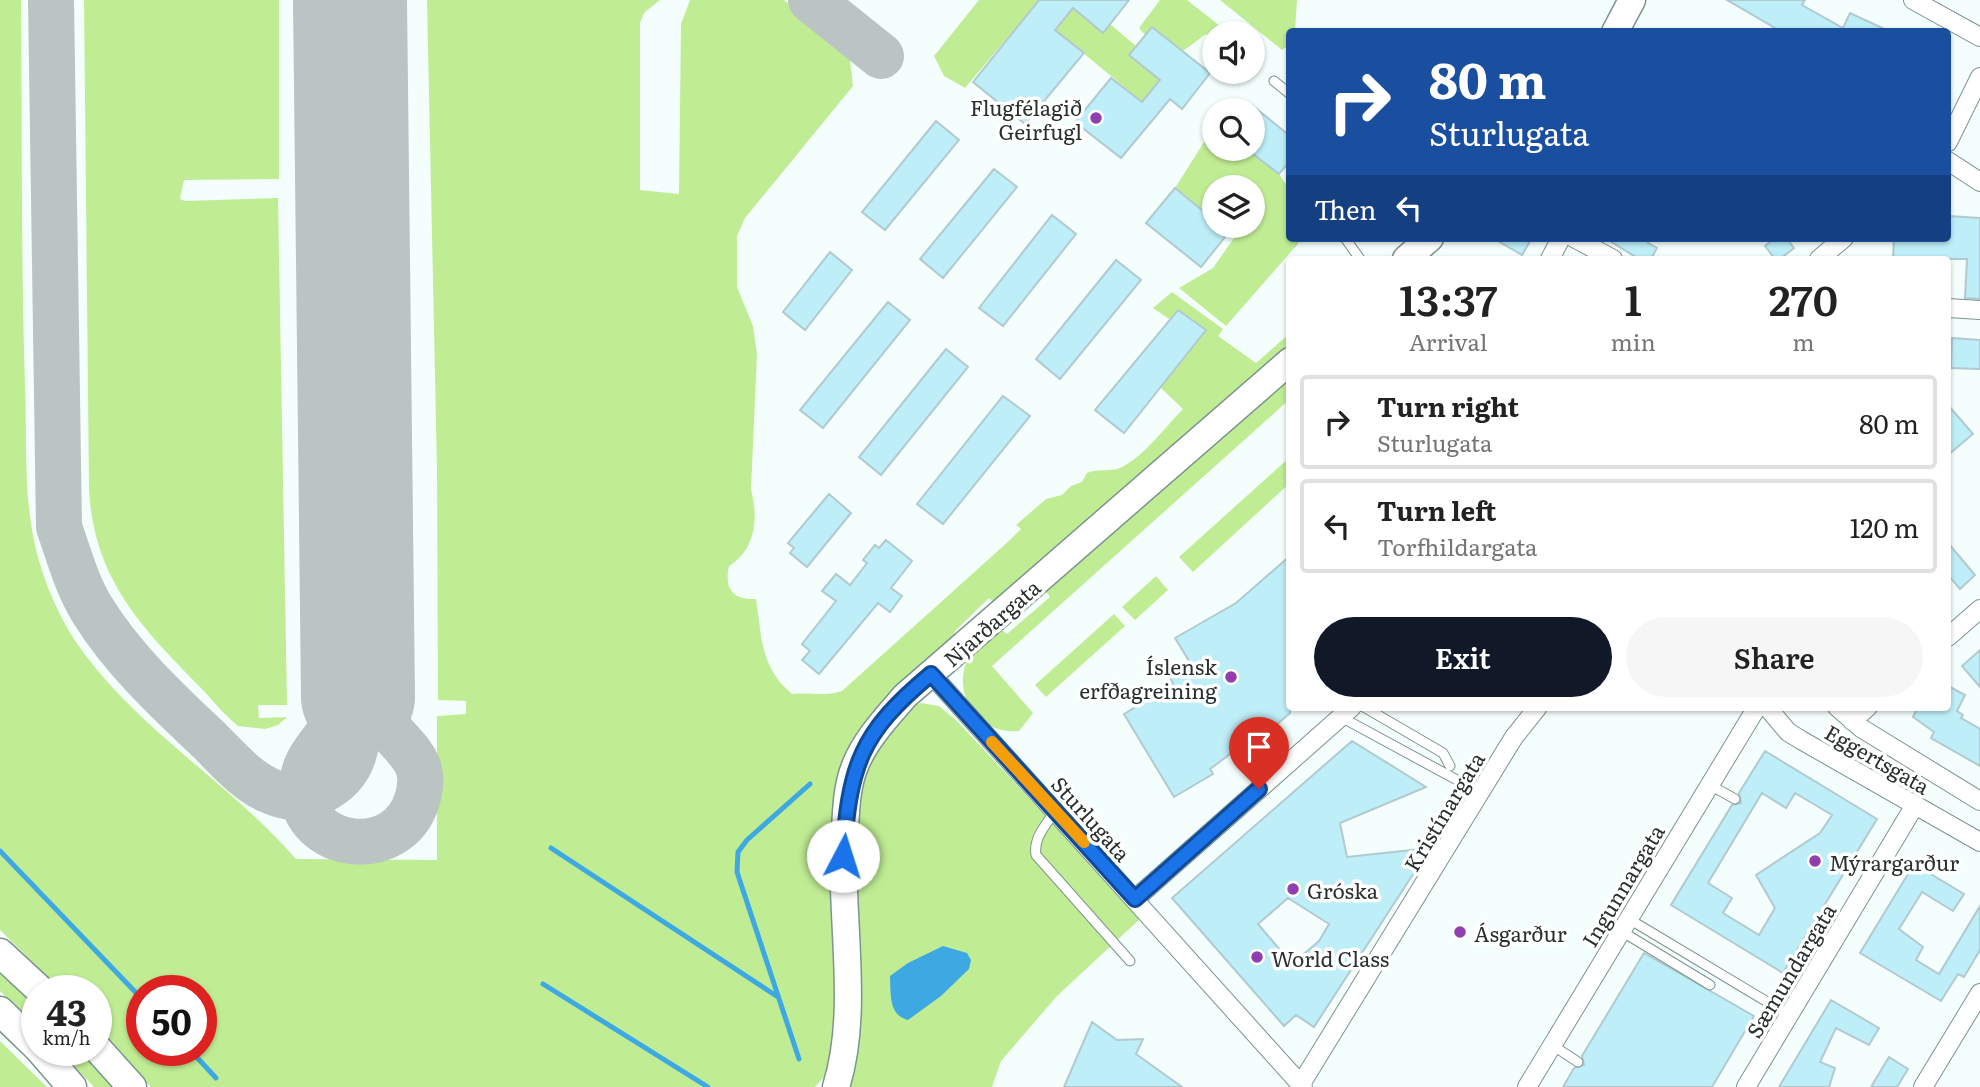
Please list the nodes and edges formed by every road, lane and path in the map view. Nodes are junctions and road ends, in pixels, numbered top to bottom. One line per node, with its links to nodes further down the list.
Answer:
1 (1632, 0): 3 (main road)
2 (1913, 0): 4 (street)
3 (1617, 28)
4 (1980, 37)
5 (1980, 77): 8 (street)
6 (1274, 81): 7 (lane)
7 (1286, 91)
8 (1951, 136)
9 (1951, 163): 10 (street)
10 (1980, 182)
11 (1425, 242): 14 (main road)
12 (1581, 242): 15 (street)
13 (1839, 242): 16 (street)
14 (1409, 256)
15 (1607, 256)
16 (1823, 256)
17 (1951, 309): 18 (street)
18 (1980, 310)
19 (1286, 364): 22 (main road, Njarðargata)
20 (1980, 609): 21 (street)
21 (1951, 634)
22 (931, 674): 37 (street, Sturlugata); 56 (main road, Njarðargata)
23 (1371, 711): 31 (lane)
24 (1534, 711): 33 (street, Kristínargata)
25 (1755, 711): 32 (street, Ingunnargata)
26 (1770, 711): 36 (street, Eggertsgata)
27 (1841, 711): 30 (street, Eggertsgata)
28 (1863, 711): 30 (street, Eggertsgata)
29 (1346, 712): 33 (lane); 39 (street)
30 (1852, 721): 35 (street, Eggertsgata)
31 (1450, 766)
32 (1710, 785): 34 (lane); 40 (street, Ingunnargata)
33 (1481, 793): 53 (street, Kristínargata)
34 (1735, 799)
35 (1980, 801)
36 (1915, 806): 38 (street, Eggertsgata); 47 (street, Sæmundargata)
37 (1055, 811): 39 (street, Sturlugata); 42 (lane)
38 (1978, 837)
39 (1135, 899): 53 (street, Sturlugata)
40 (1625, 925): 44 (lane); 47 (lane); 49 (street, Ingunnargata)
41 (0, 953): 43 (main road)
42 (1130, 961)
43 (24, 975)
44 (1710, 985)
45 (1980, 993): 59 (street)
46 (0, 1011): 48 (main road)
47 (1789, 1015): 58 (street, Sæmundargata)
48 (21, 1032)
49 (1552, 1045): 50 (lane); 57 (street, Ingunnargata)
50 (1578, 1062)
51 (112, 1065): 55 (main road)
52 (53, 1066): 54 (main road)
53 (1302, 1086)
54 (72, 1087)
55 (131, 1087)
56 (836, 1087)
57 (1527, 1087)
58 (1746, 1087)
59 (1923, 1087)

